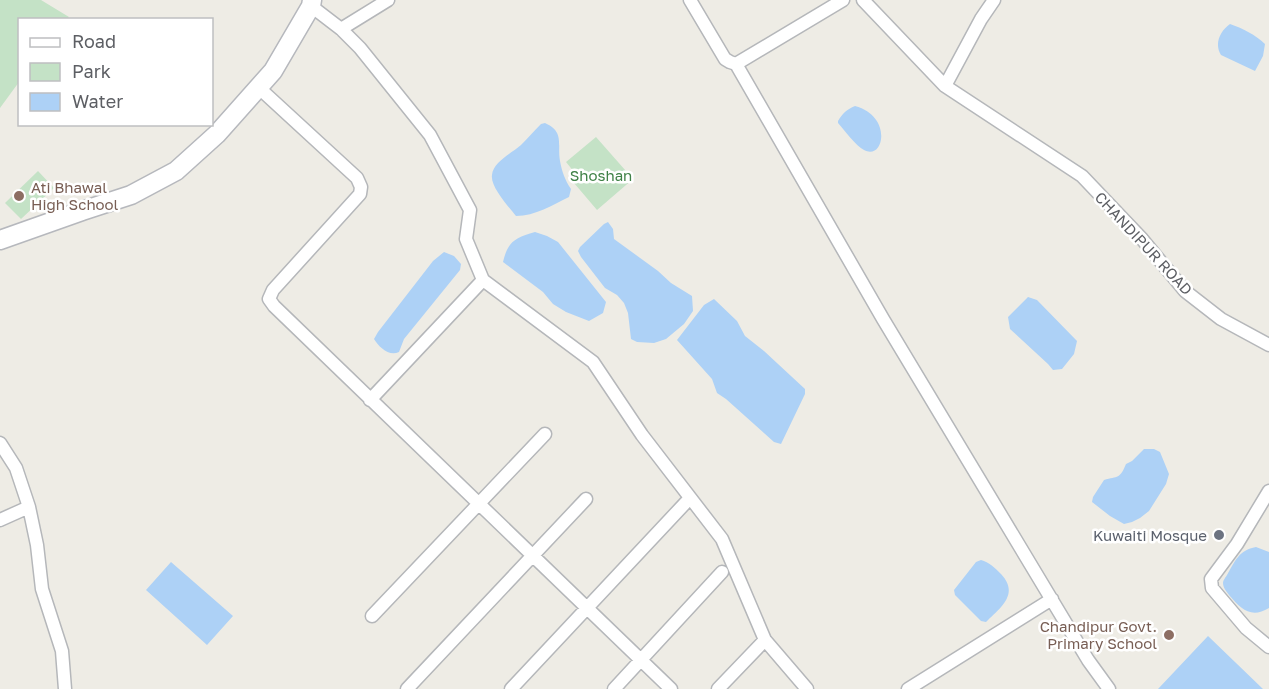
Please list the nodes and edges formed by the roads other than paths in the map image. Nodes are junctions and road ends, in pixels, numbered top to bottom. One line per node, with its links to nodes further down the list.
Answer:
1 (388, 0): 7 (street)
2 (690, 0): 8 (street)
3 (843, 0): 8 (street)
4 (863, 0): 9 (street, CHANDIPUR ROAD)
5 (994, 0): 9 (street)
6 (311, 3): 7 (street); 10 (main road)
7 (341, 29): 12 (street)
8 (736, 64): 25 (street)
9 (945, 86): 13 (street, CHANDIPUR ROAD)
10 (258, 87): 11 (main road); 14 (street)
11 (0, 240)
12 (483, 280): 14 (street); 18 (street)
13 (1269, 345)
14 (370, 400): 20 (street)
15 (545, 434): 20 (street)
16 (0, 443): 21 (street)
17 (1269, 491): 29 (street)
18 (690, 498): 26 (street); 28 (street)
19 (586, 500): 23 (street)
20 (479, 504): 23 (street); 27 (street)
21 (29, 507): 22 (street); 31 (street)
22 (0, 520)
23 (533, 556): 26 (street); 32 (street)
24 (722, 572): 30 (street)
25 (1052, 599): 38 (street); 39 (street)
26 (587, 608): 30 (street); 33 (street)
27 (372, 616)
28 (765, 640): 36 (street); 37 (street)
29 (1269, 647)
30 (641, 661): 34 (street); 35 (street)
31 (65, 689)
32 (407, 689)
33 (511, 689)
34 (614, 689)
35 (671, 689)
36 (718, 689)
37 (807, 689)
38 (908, 689)
39 (1109, 689)

